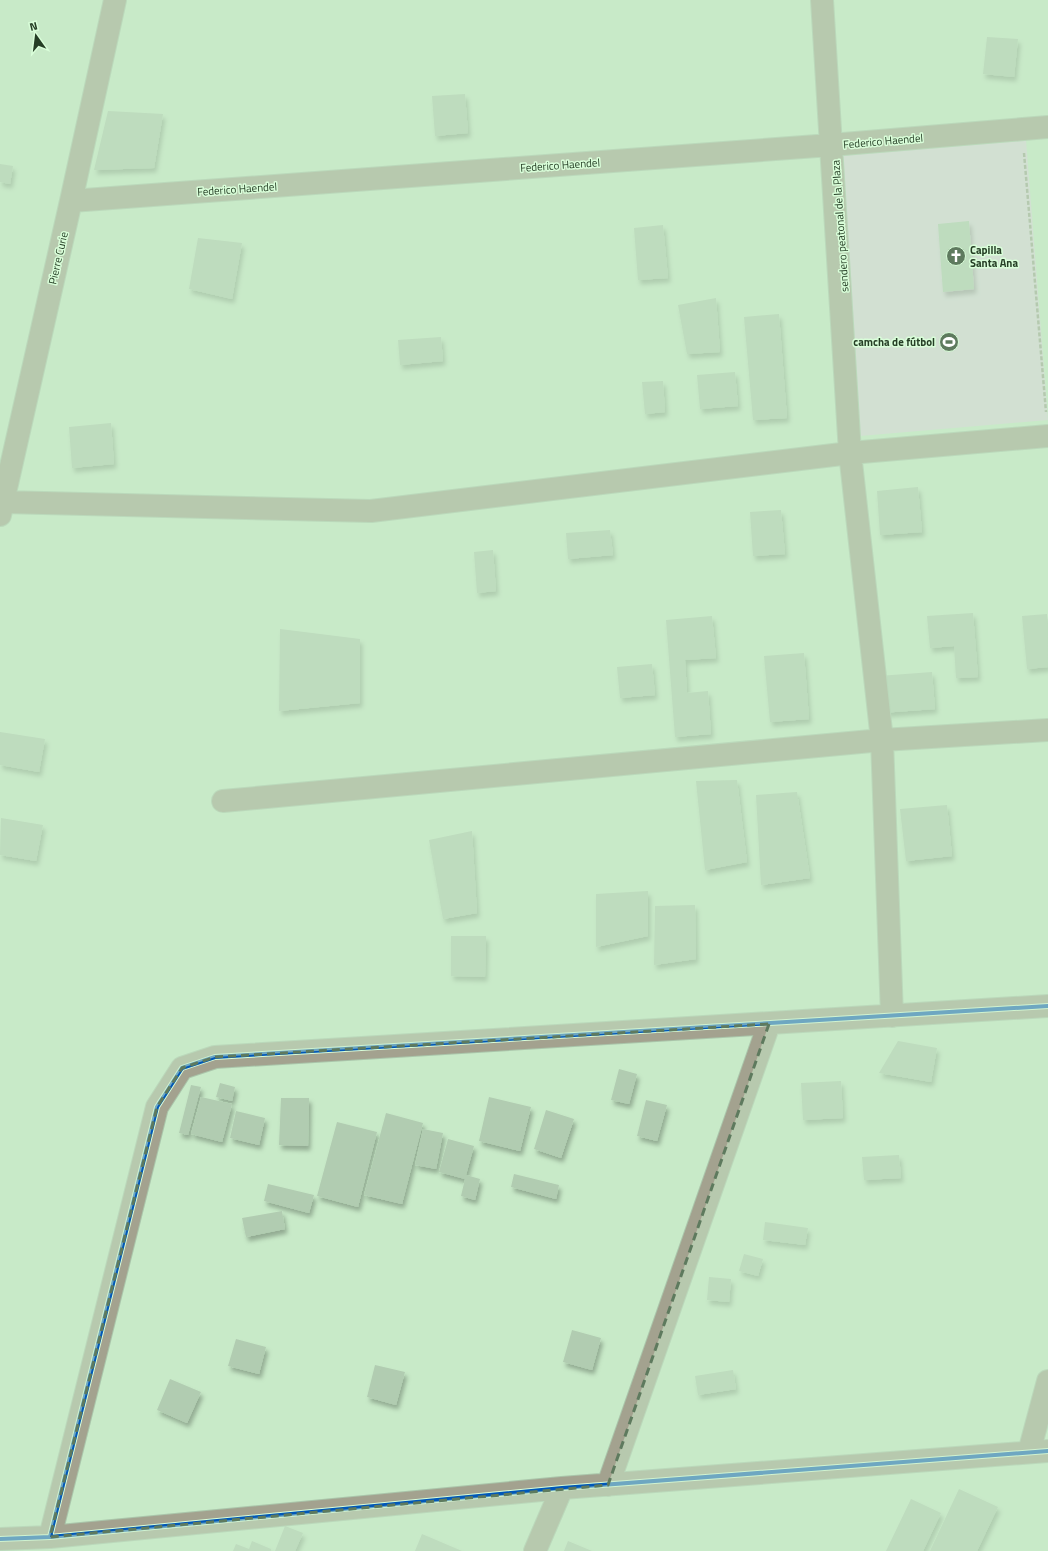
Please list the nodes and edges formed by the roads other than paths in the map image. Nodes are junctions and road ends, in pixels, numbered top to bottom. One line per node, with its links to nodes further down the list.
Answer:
1 (115, 0): 5 (street, Pierre Curie)
2 (822, 0): 4 (street)
3 (1048, 127): 4 (street, Federico Haendel)
4 (831, 145): 5 (street, Federico Haendel); 7 (street)
5 (71, 202): 8 (street, Pierre Curie)
6 (1047, 427): 7 (street)
7 (850, 453): 8 (street); 10 (street)
8 (1, 509)
9 (1048, 730): 10 (street)
10 (882, 740): 11 (street); 13 (street)
11 (223, 801)
12 (1048, 1006): 13 (street)
13 (892, 1016): 14 (street)
14 (769, 1024): 17 (street); 19 (street)
15 (1048, 1381): 16 (street)
16 (1039, 1451): 17 (street)
17 (608, 1485): 18 (street)
18 (562, 1488): 19 (street); 21 (street)
19 (50, 1537): 20 (street)
20 (0, 1540)
21 (535, 1551)

